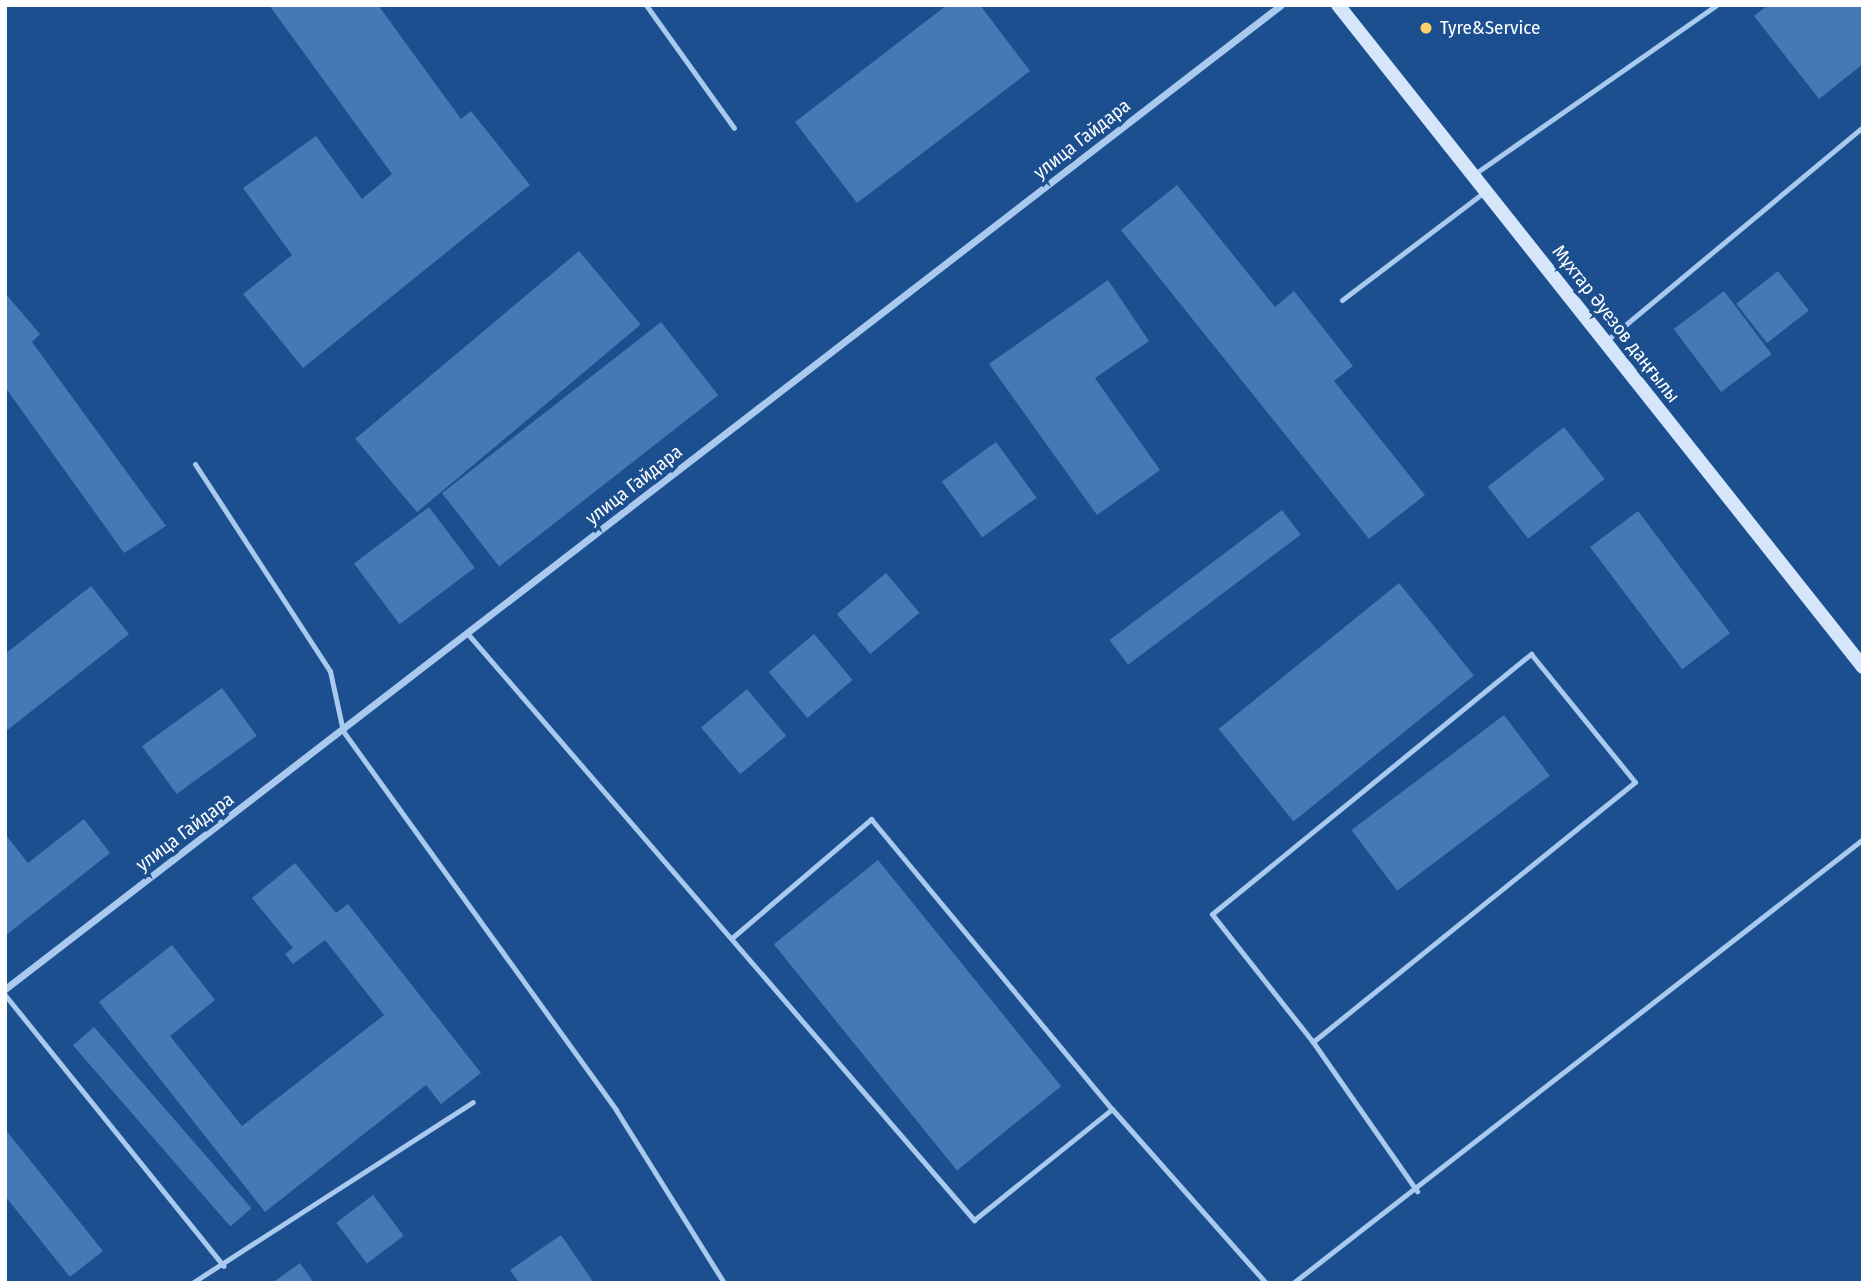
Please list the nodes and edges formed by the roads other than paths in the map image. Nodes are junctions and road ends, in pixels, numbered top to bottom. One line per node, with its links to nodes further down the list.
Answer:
1 (646, 5): 6 (lane)
2 (1281, 5): 12 (street, улица Гайдара)
3 (1338, 5): 7 (main road, Мұхтар Әуезов даңғылы)
4 (1717, 5): 7 (lane)
5 (1863, 127): 10 (lane)
6 (734, 128)
7 (1473, 175): 8 (main road, Мұхтар Әуезов даңғылы)
8 (1485, 191): 9 (lane); 10 (main road, Мұхтар Әуезов даңғылы)
9 (1342, 300)
10 (1606, 341): 13 (main road, Мұхтар Әуезов даңғылы)
11 (195, 464): 14 (lane)
12 (467, 633): 14 (street, улица Гайдара); 16 (lane)
13 (1863, 667)
14 (343, 731): 17 (street, улица Гайдара); 25 (lane)
15 (1863, 839): 22 (lane)
16 (733, 937): 21 (lane); 21 (lane)
17 (5, 989)
18 (5, 995): 23 (lane)
19 (1312, 1042): 19 (lane); 22 (lane)
20 (473, 1102): 23 (lane)
21 (1112, 1109): 26 (lane)
22 (1417, 1191): 27 (lane)
23 (224, 1266): 24 (lane)
24 (192, 1283)
25 (724, 1283)
26 (1266, 1283)
27 (1293, 1283)

